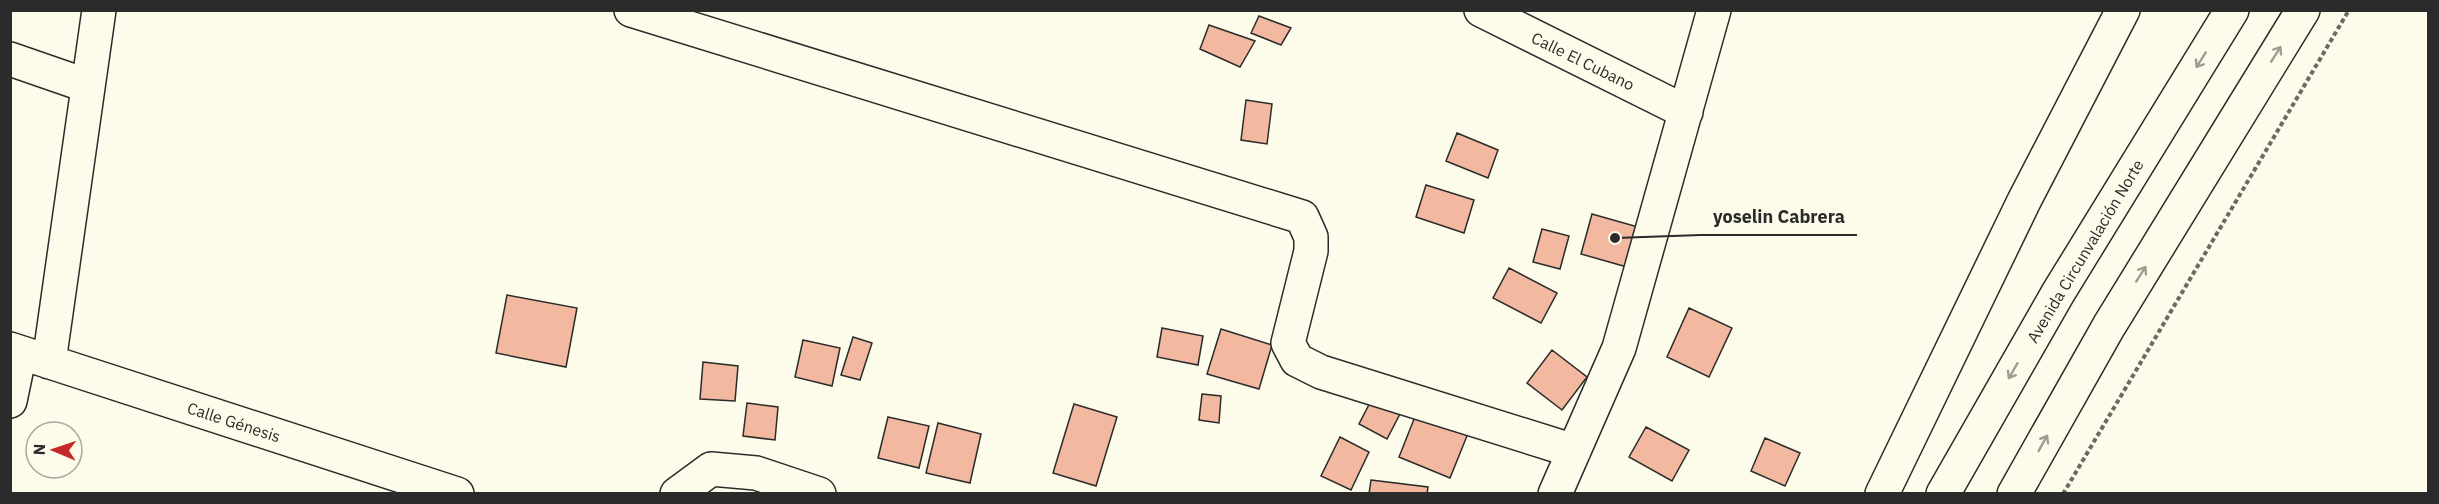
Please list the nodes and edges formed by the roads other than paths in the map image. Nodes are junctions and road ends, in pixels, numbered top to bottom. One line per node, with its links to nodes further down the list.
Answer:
1 (99, 10): 9 (main road)
2 (631, 10): 13 (main road)
3 (1481, 10): 10 (main road, Calle El Cubano)
4 (1714, 10): 10 (main road)
5 (2123, 10): 18 (main road)
6 (2232, 10): 19 (main road, Avenida Circunvalación Norte, one-way to 19)
7 (2303, 10): 20 (main road, one-way to 7)
8 (10, 59): 9 (main road)
9 (88, 86): 11 (main road)
10 (1686, 112): 13 (main road)
11 (26, 355): 12 (main road); 14 (main road, Calle Génesis)
12 (10, 400)
13 (1574, 451): 17 (main road)
14 (457, 494)
15 (677, 494): 16 (main road)
16 (819, 494)
17 (1555, 494)
18 (1882, 494)
19 (1943, 494)
20 (2014, 494)

